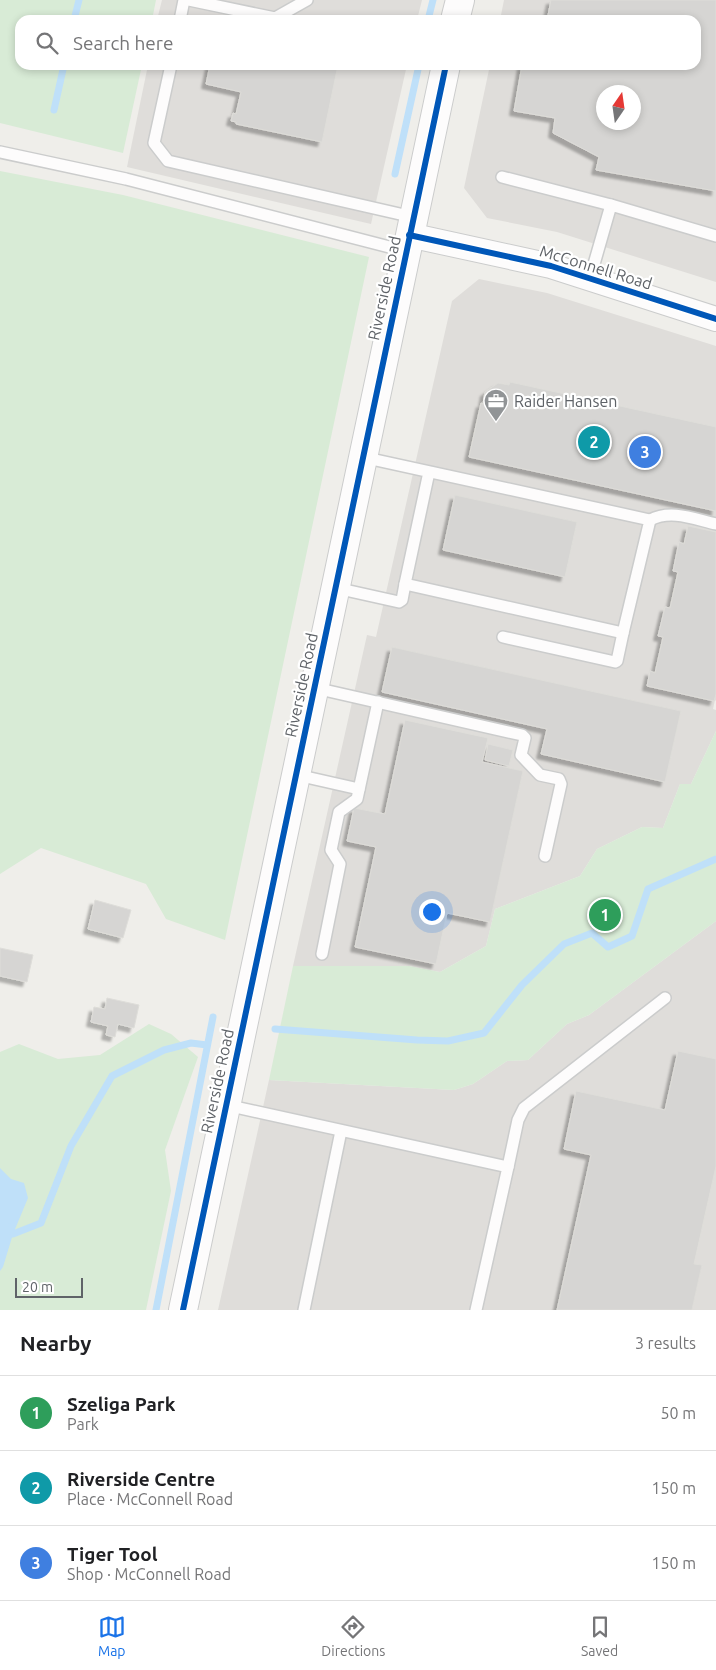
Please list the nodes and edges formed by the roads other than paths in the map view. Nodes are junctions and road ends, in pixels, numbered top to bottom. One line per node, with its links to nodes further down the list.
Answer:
1 (184, 0): 5 (lane)
2 (189, 0): 6 (lane)
3 (307, 0): 7 (lane)
4 (460, 0): 8 (street)
5 (181, 15)
6 (261, 15)
7 (280, 15)
8 (456, 15)
9 (169, 70): 14 (lane)
10 (445, 70): 14 (street, Riverside Road)
11 (0, 152): 14 (lane)
12 (502, 177): 13 (lane)
13 (611, 205): 15 (lane); 16 (lane)
14 (409, 234): 16 (street, McConnell Road); 18 (street, Riverside Road)
15 (716, 236)
16 (590, 278): 17 (street, McConnell Road)
17 (716, 319)
18 (362, 457): 19 (lane); 23 (street, Riverside Road)
19 (429, 472): 20 (lane); 22 (lane)
20 (650, 520): 21 (lane); 24 (lane)
21 (716, 524)
22 (405, 584): 23 (lane); 24 (lane)
23 (336, 588): 26 (street, Riverside Road)
24 (623, 633): 25 (lane)
25 (503, 637)
26 (315, 688): 27 (lane); 28 (street, Riverside Road)
27 (378, 702): 29 (lane); 30 (lane)
28 (296, 775): 29 (lane); 33 (street, Riverside Road)
29 (359, 789): 31 (lane)
30 (546, 856)
31 (322, 954)
32 (665, 998): 35 (lane)
33 (226, 1105): 34 (lane); 36 (street, Riverside Road)
34 (341, 1131): 35 (lane); 37 (lane)
35 (508, 1167): 38 (lane)
36 (182, 1310)
37 (304, 1310)
38 (476, 1310)

